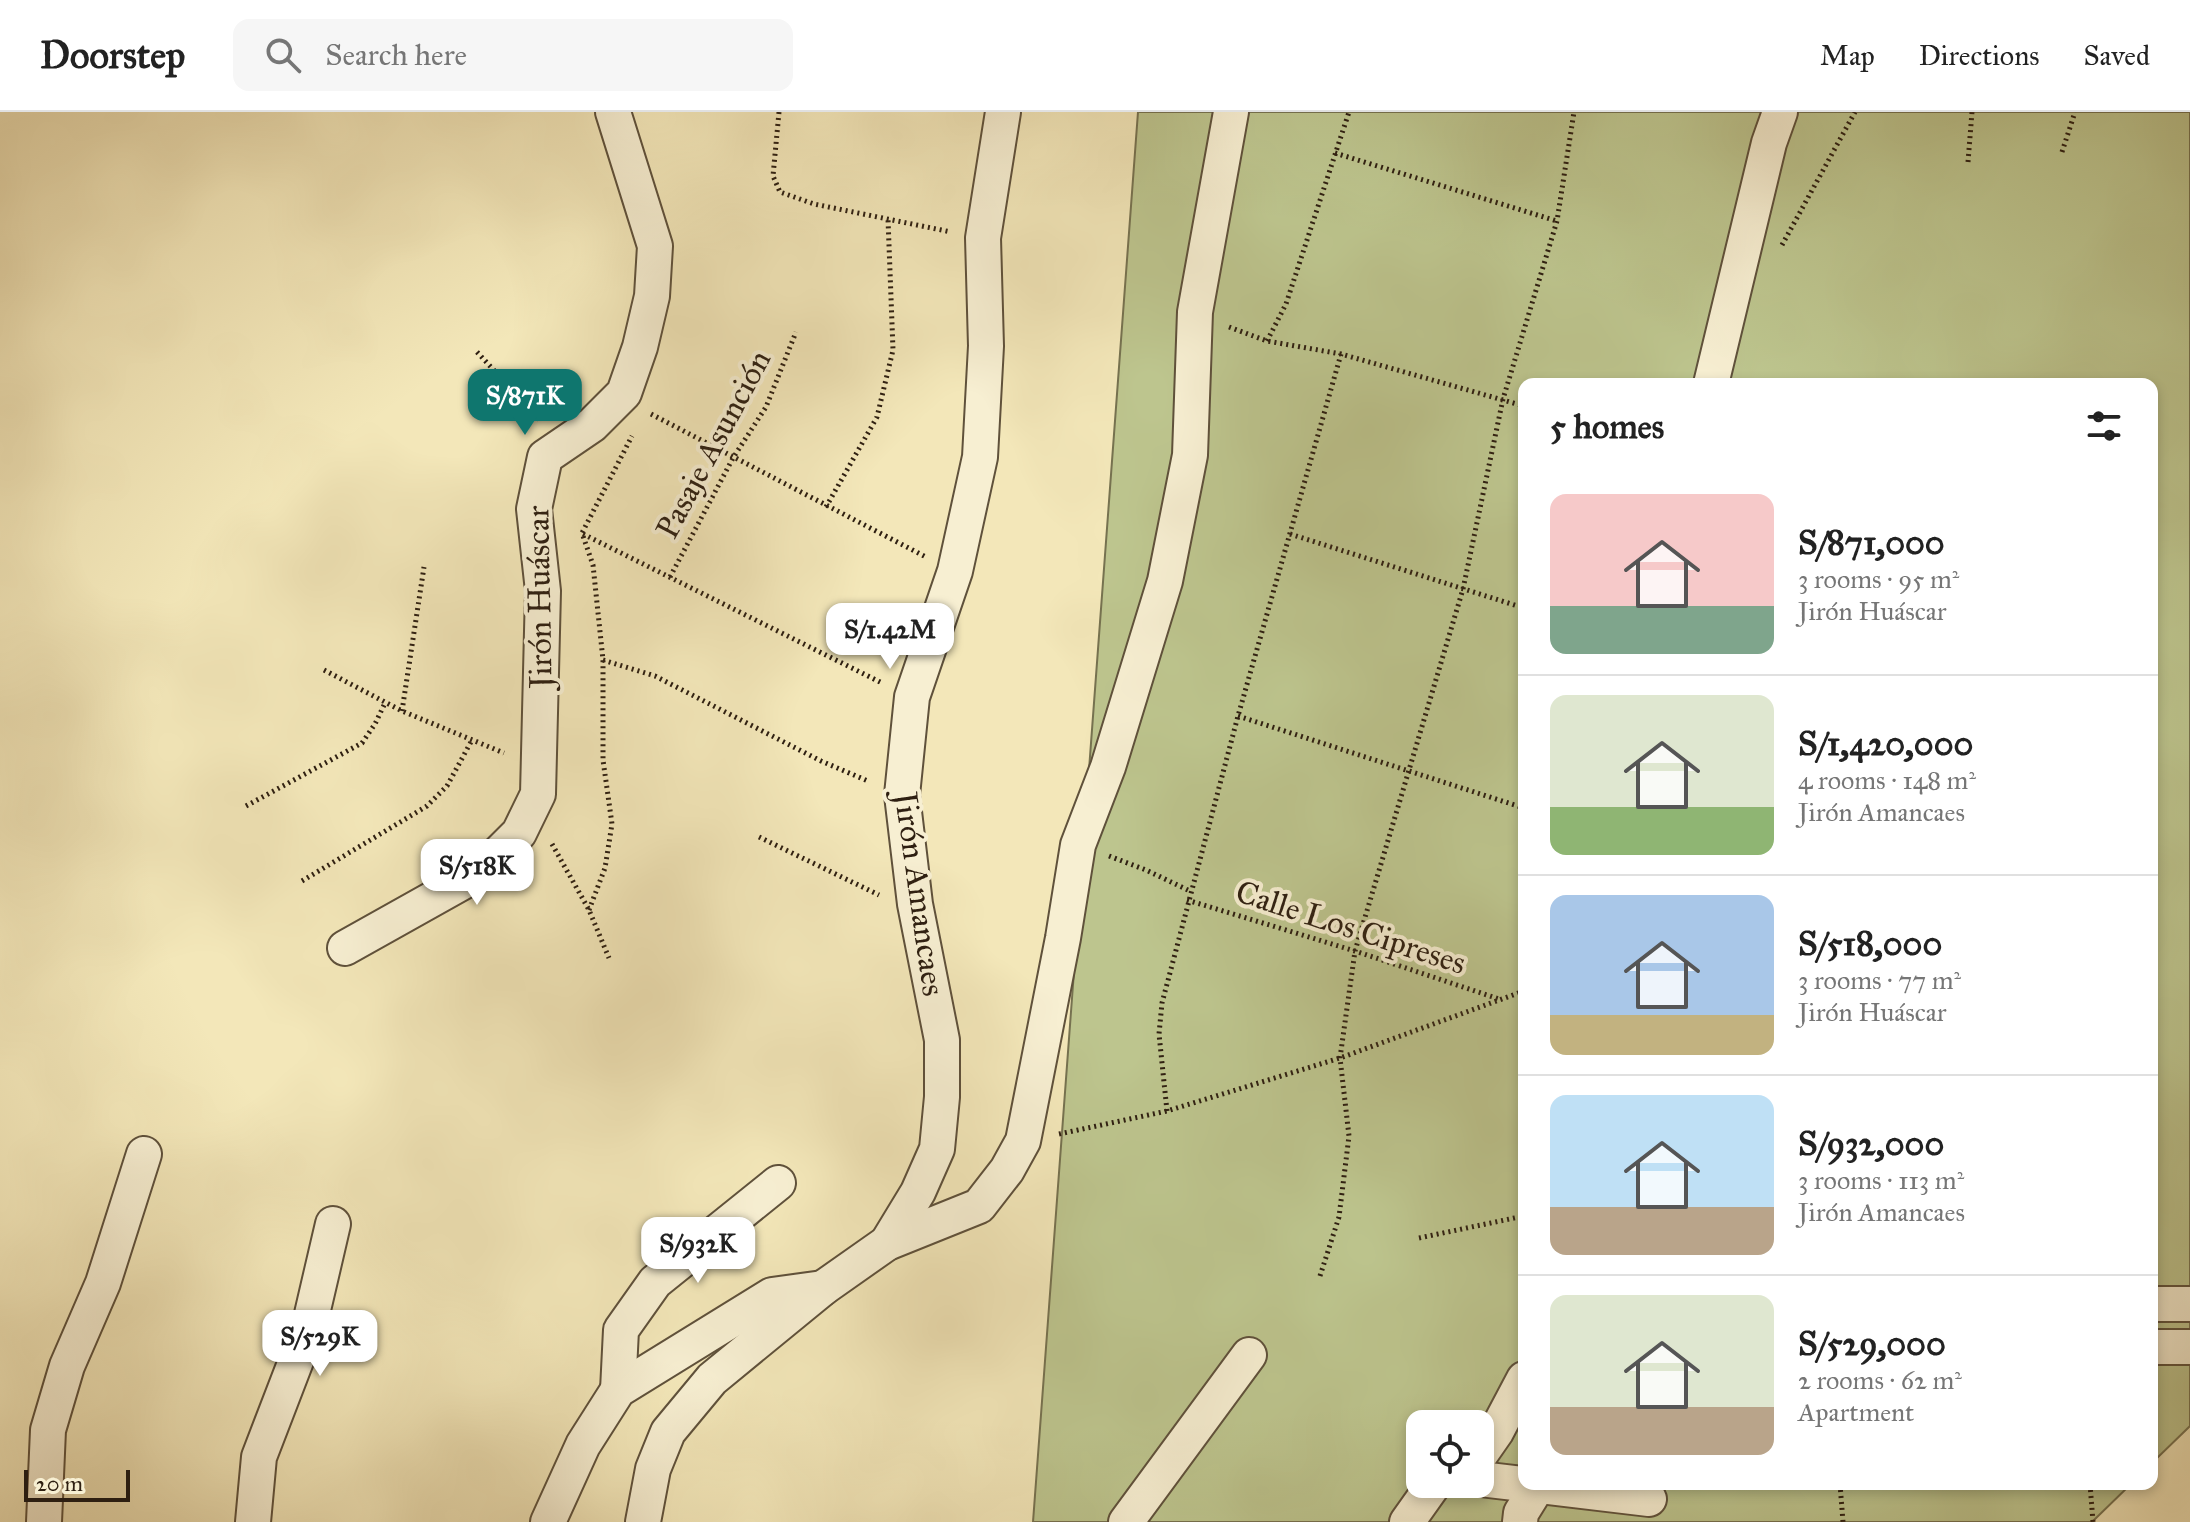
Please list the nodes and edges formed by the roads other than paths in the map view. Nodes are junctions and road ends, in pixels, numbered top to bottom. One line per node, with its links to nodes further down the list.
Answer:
1 (613, 112): 6 (street, Jirón Huáscar)
2 (1003, 112): 10 (street, Jirón Amancaes)
3 (1231, 112): 10 (street)
4 (1780, 112): 5 (street)
5 (1712, 378)
6 (345, 948)
7 (144, 1154): 26 (street)
8 (778, 1183): 17 (street)
9 (333, 1224): 27 (street)
10 (887, 1243): 11 (street)
11 (823, 1288): 17 (street); 29 (street)
12 (2158, 1304): 13 (street)
13 (2190, 1304)
14 (2158, 1347): 15 (street)
15 (2190, 1347)
16 (1249, 1355): 30 (street)
17 (618, 1390): 28 (street)
18 (1518, 1390): 19 (street)
19 (1494, 1435)
20 (1494, 1480): 21 (street)
21 (1518, 1483)
22 (1536, 1490): 32 (street)
23 (1571, 1490): 25 (street)
24 (1424, 1498): 31 (street)
25 (1647, 1502)
26 (44, 1522)
27 (253, 1522)
28 (548, 1522)
29 (643, 1522)
30 (1126, 1522)
31 (1407, 1522)
32 (1520, 1522)

